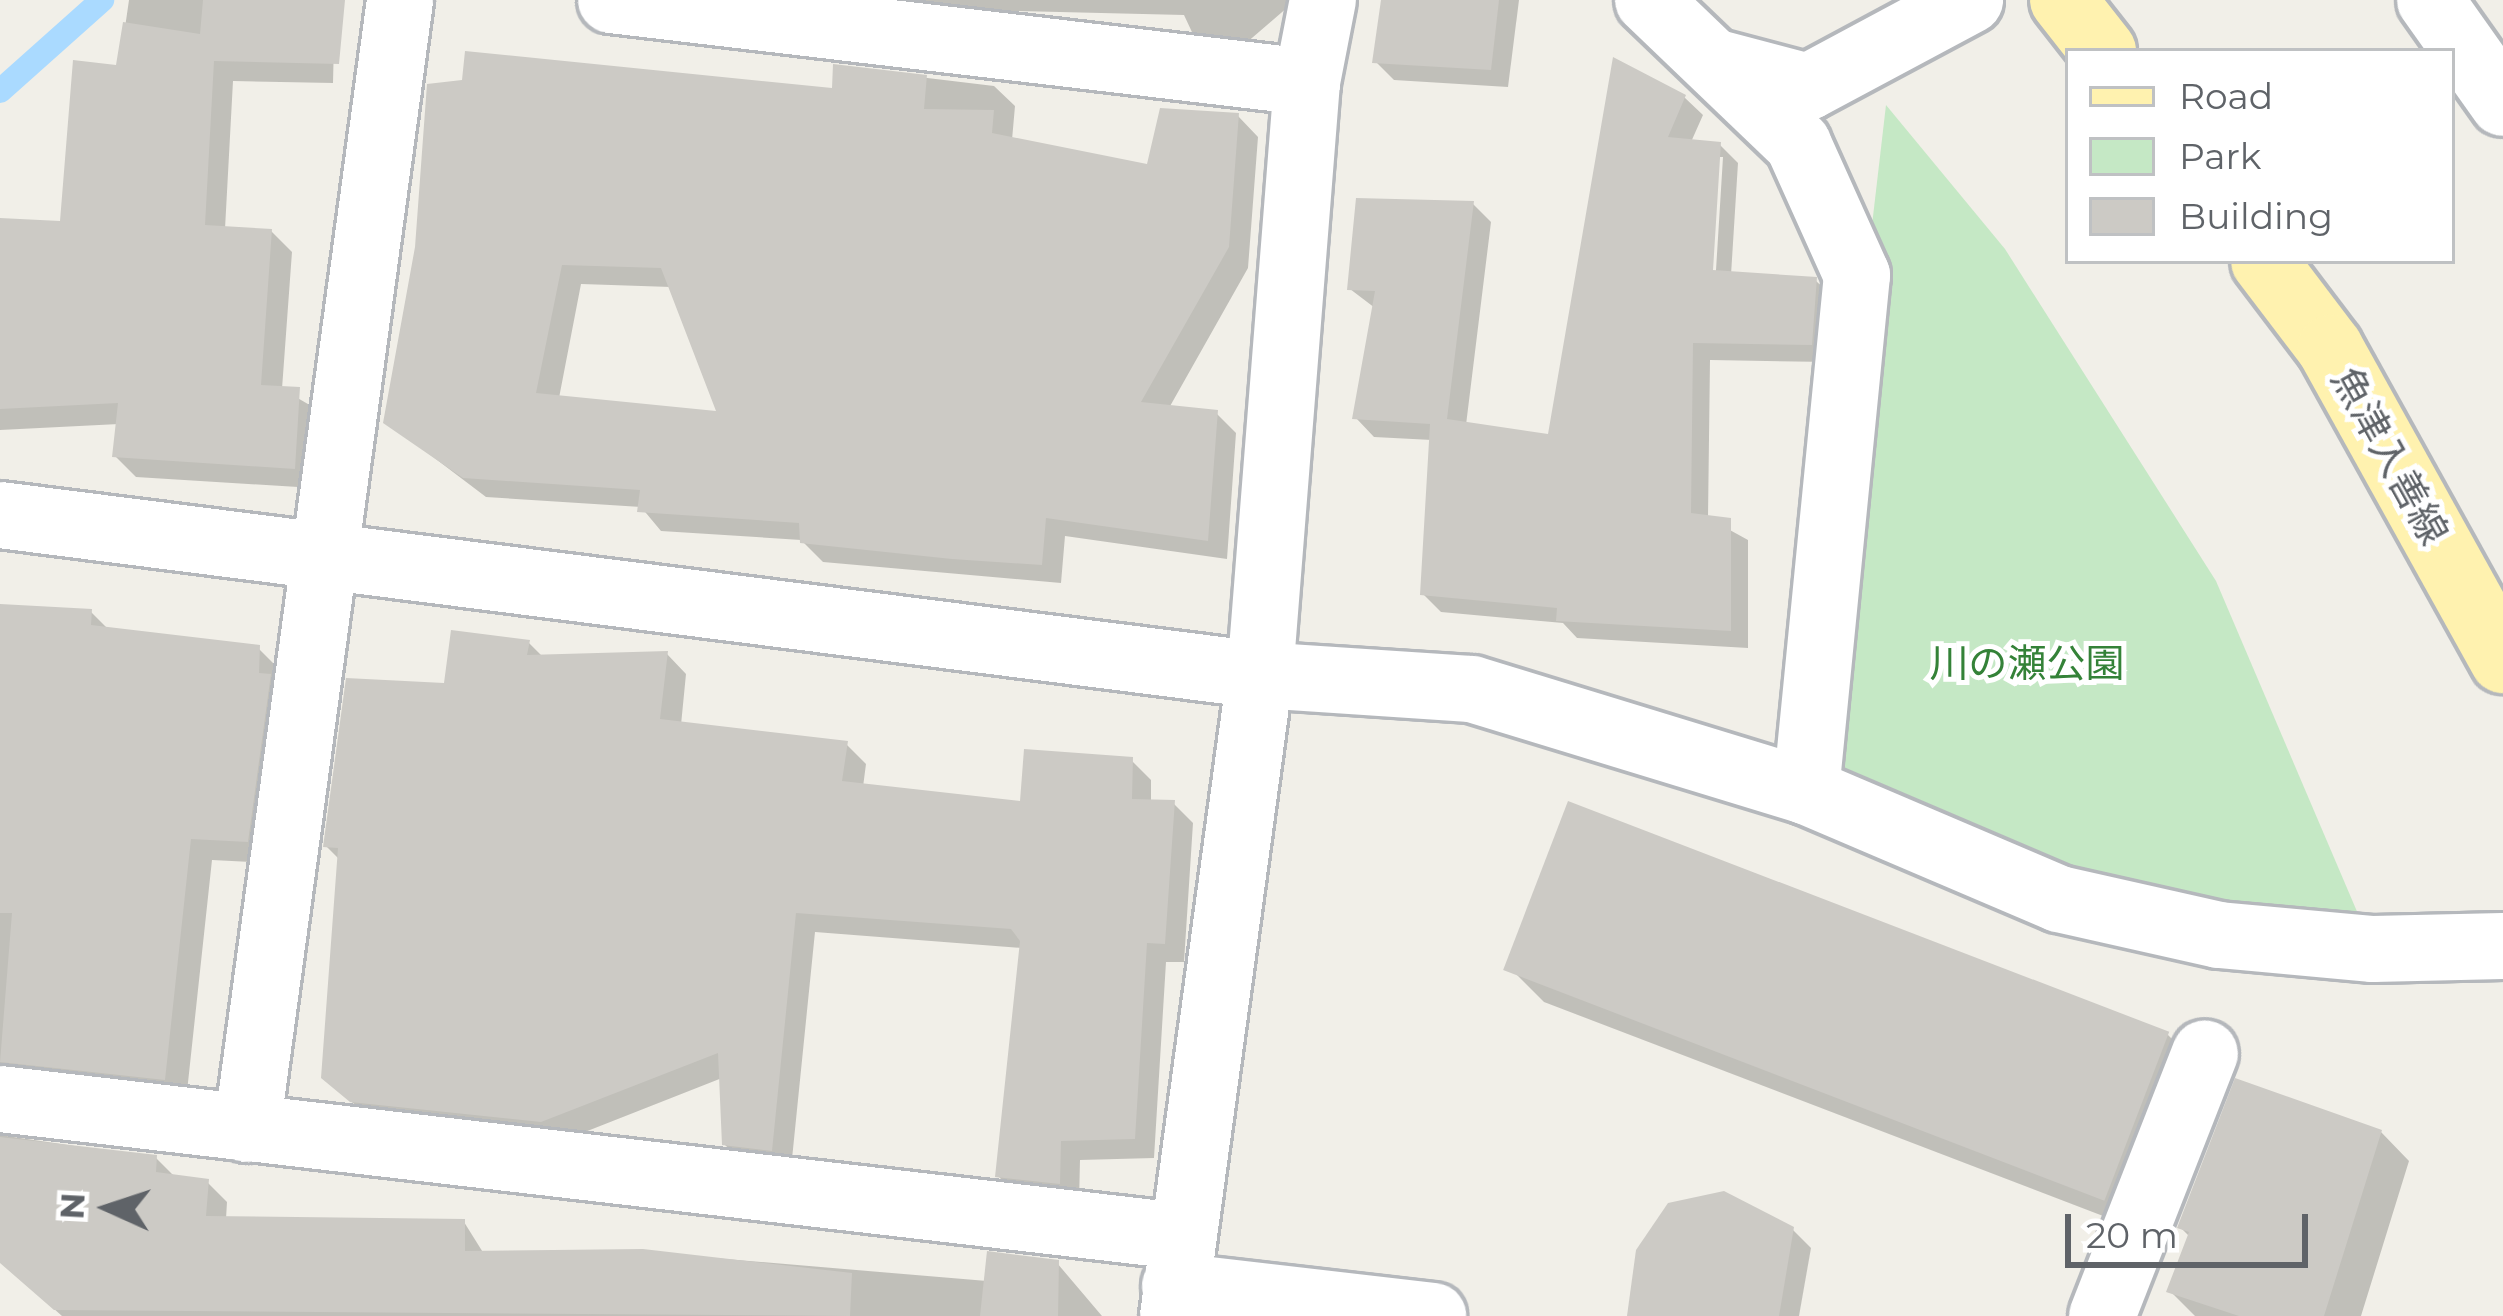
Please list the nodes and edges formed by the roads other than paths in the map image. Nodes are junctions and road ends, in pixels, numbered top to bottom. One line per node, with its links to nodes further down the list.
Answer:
1 (400, 0): 12 (street)
2 (611, 0): 8 (street)
3 (1323, 0): 8 (street)
4 (1648, 0): 7 (street)
5 (1970, 0): 7 (street)
6 (2430, 0): 9 (street)
7 (1713, 62): 15 (street)
8 (1307, 82): 14 (street)
9 (2503, 103)
10 (2266, 264): 13 (main road, 魚津入善線)
11 (0, 515): 12 (street)
12 (317, 554): 14 (street); 19 (street)
13 (2503, 660)
14 (1259, 674): 15 (street); 20 (street)
15 (1806, 791): 16 (street)
16 (2503, 946)
17 (2204, 1053): 22 (street)
18 (0, 1099): 19 (street)
19 (247, 1130): 20 (street)
20 (1175, 1279): 21 (street)
21 (1433, 1316)
22 (2102, 1316)

